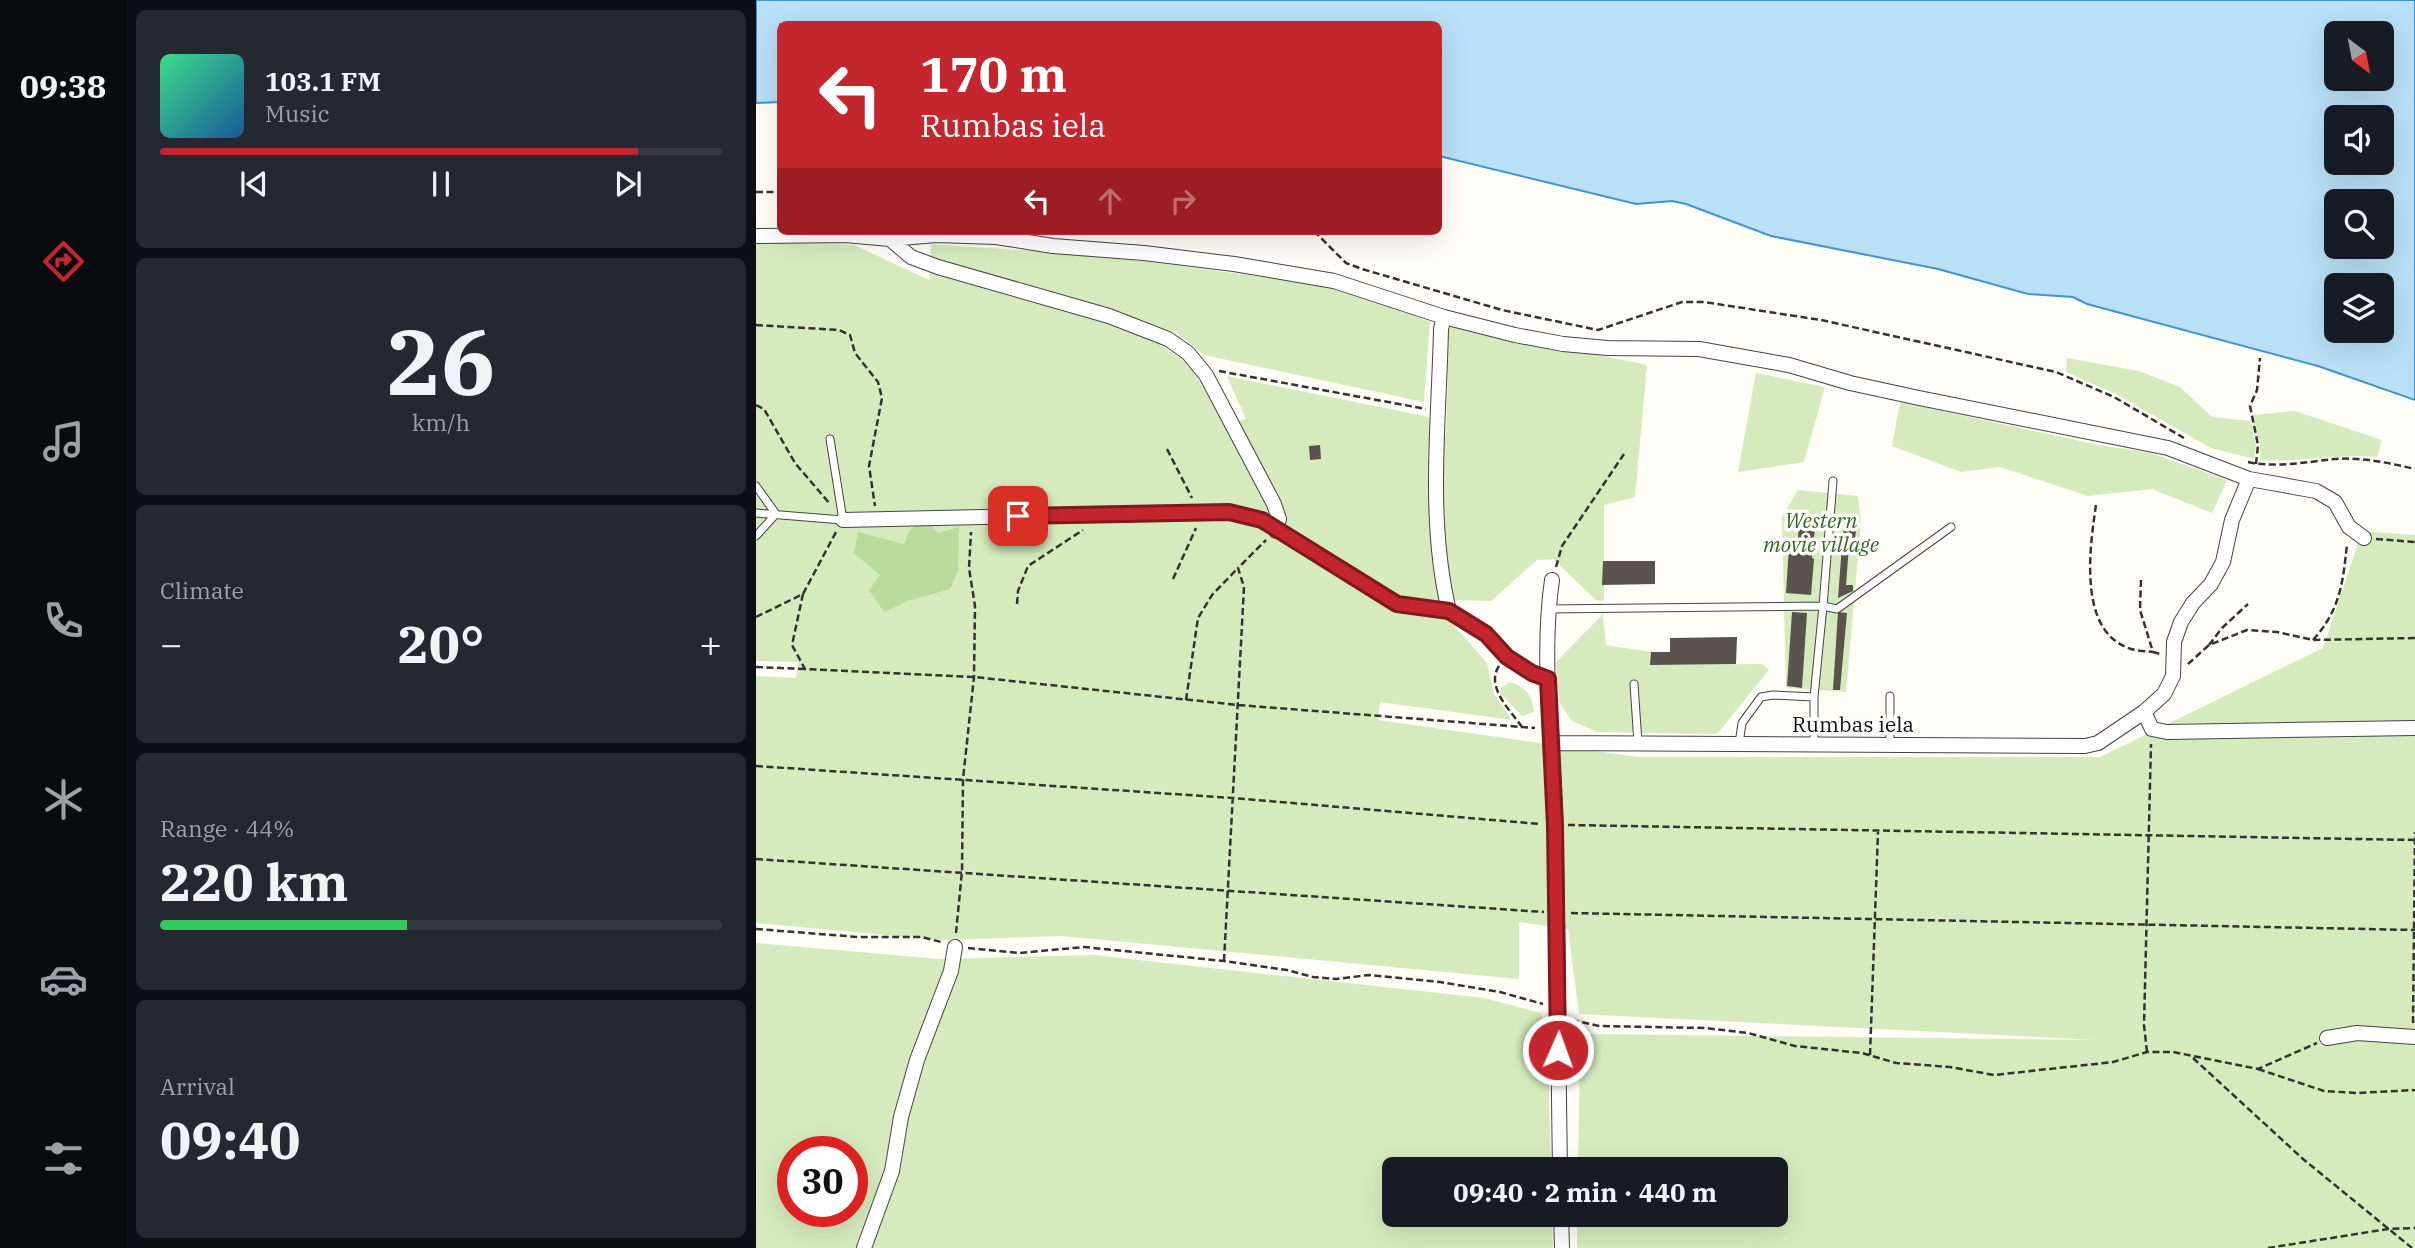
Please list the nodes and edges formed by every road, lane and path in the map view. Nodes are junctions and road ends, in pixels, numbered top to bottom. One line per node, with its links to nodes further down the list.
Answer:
1 (756, 192): 2 (path)
2 (777, 192)
3 (800, 235): 6 (street)
4 (854, 235): 7 (street)
5 (1318, 235): 15 (path)
6 (756, 236)
7 (890, 239): 8 (street); 11 (street)
8 (1444, 317): 13 (street); 21 (street)
9 (756, 326): 30 (path)
10 (2260, 358): 18 (path)
11 (1206, 375): 13 (path); 34 (street)
12 (756, 405): 29 (path)
13 (1440, 412): 47 (street)
14 (830, 439): 29 (lane)
15 (2192, 443)
16 (1167, 449): 26 (path)
17 (1624, 454): 40 (path)
18 (2258, 458)
19 (2246, 462): 20 (path)
20 (2415, 469)
21 (2249, 479): 32 (street); 54 (street)
22 (1833, 481): 45 (lane)
23 (756, 486): 27 (lane)
24 (2096, 505): 52 (path)
25 (756, 513): 27 (lane)
26 (1209, 513): 28 (street); 34 (street); 39 (path)
27 (776, 514): 29 (lane); 35 (lane)
28 (972, 518): 30 (street); 57 (path)
29 (843, 520): 30 (street); 42 (path)
30 (881, 520)
31 (1951, 527): 45 (lane)
32 (2349, 527): 36 (street); 50 (path)
33 (1084, 529): 43 (path)
34 (1276, 531): 38 (path); 47 (street)
35 (756, 536)
36 (2364, 538): 37 (path)
37 (2415, 542)
38 (1238, 568): 63 (path); 64 (path)
39 (1173, 579)
40 (1552, 580): 46 (street)
41 (2141, 580): 52 (path)
42 (803, 594): 48 (path); 56 (path)
43 (1017, 604)
44 (2248, 604): 51 (path)
45 (1823, 606): 46 (lane); 62 (lane)
46 (1548, 609): 59 (street)
47 (1449, 611): 53 (street)
48 (756, 617)
49 (2415, 638): 50 (path)
50 (2313, 640): 51 (path)
51 (2209, 645): 58 (path)
52 (2154, 652): 54 (path)
53 (1507, 657): 59 (street); 66 (path)
54 (2172, 658): 58 (street)
55 (756, 667): 56 (path)
56 (805, 669): 57 (path)
57 (974, 677): 63 (path); 75 (path)
58 (2173, 677): 65 (street, Rumbas iela)
59 (1548, 679): 69 (street)
60 (1634, 684): 70 (lane)
61 (1890, 696): 73 (lane)
62 (1814, 697): 71 (lane); 72 (lane)
63 (1186, 700): 64 (path)
64 (1238, 705): 66 (path); 76 (path)
65 (2144, 712): 68 (street); 73 (street, Rumbas iela)
66 (1522, 727): 69 (path)
67 (2415, 728): 68 (street)
68 (2152, 729): 80 (path)
69 (1552, 736): 70 (street, Rumbas iela); 77 (street)
70 (1638, 744): 71 (street, Rumbas iela)
71 (1739, 745): 72 (street, Rumbas iela)
72 (1814, 745): 73 (street, Rumbas iela)
73 (1890, 745)
74 (756, 766): 75 (path)
75 (964, 779): 76 (path); 83 (path)
76 (1233, 798): 77 (path); 84 (path)
77 (1555, 825): 78 (path); 85 (street)
78 (1878, 832): 80 (path); 86 (path)
79 (2415, 832): 81 (path)
80 (2147, 835): 81 (path); 87 (path)
81 (2415, 840): 89 (path)
82 (756, 859): 83 (path)
83 (962, 871): 84 (path); 90 (path)
84 (1228, 892): 85 (path); 91 (path)
85 (1555, 913): 86 (path); 92 (street)
86 (1877, 920): 87 (path); 96 (path)
87 (2145, 926): 89 (path); 95 (path)
88 (756, 929): 90 (path)
89 (2415, 930): 93 (path)
90 (955, 947): 91 (path); 104 (street)
91 (1224, 961): 92 (path)
92 (1559, 1018): 96 (path); 100 (street)
93 (2414, 1037): 94 (street)
94 (2327, 1038): 98 (path)
95 (2147, 1052): 96 (path); 97 (path)
96 (1870, 1055)
97 (2191, 1056): 98 (path); 103 (path)
98 (2259, 1069): 99 (path)
99 (2415, 1090)
100 (1560, 1157)
101 (1562, 1227): 105 (street)
102 (2415, 1228): 103 (path)
103 (2388, 1229): 106 (path); 107 (path)
104 (864, 1248)
105 (1562, 1248)
106 (2268, 1248)
107 (2412, 1248)

